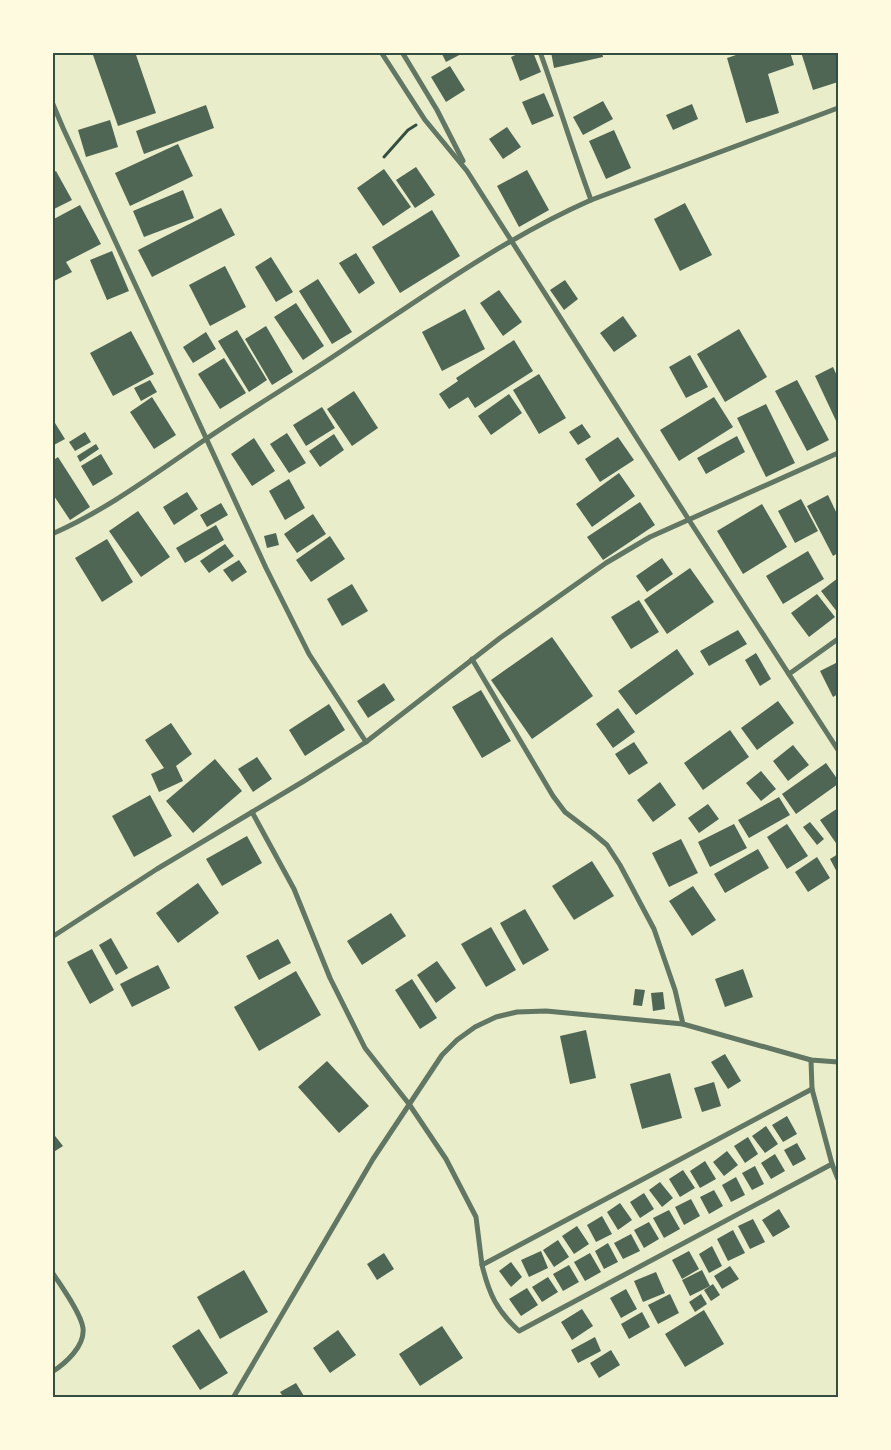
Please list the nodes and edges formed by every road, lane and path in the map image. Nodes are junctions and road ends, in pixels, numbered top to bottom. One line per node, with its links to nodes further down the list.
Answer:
1 (381, 52): 6 (street)
2 (402, 52): 8 (street)
3 (540, 52): 9 (street)
4 (52, 102): 11 (street)
5 (838, 108): 9 (street)
6 (425, 120): 7 (path); 8 (street)
7 (384, 157)
8 (467, 171): 10 (street)
9 (591, 200): 10 (street)
10 (512, 240): 11 (street); 13 (street)
11 (206, 439): 14 (street); 18 (street)
12 (838, 453): 13 (street)
13 (689, 520): 16 (street); 17 (street)
14 (52, 534)
15 (838, 639): 17 (street)
16 (472, 659): 18 (street); 22 (street)
17 (789, 674): 19 (street)
18 (366, 742): 20 (street)
19 (838, 750)
20 (252, 812): 21 (street); 26 (street)
21 (52, 937)
22 (683, 1024): 23 (street); 26 (street)
23 (811, 1060): 24 (street); 25 (street)
24 (838, 1062)
25 (812, 1089): 27 (street); 29 (street)
26 (409, 1104): 29 (street); 32 (street)
27 (832, 1164): 28 (street); 29 (street)
28 (838, 1179)
29 (482, 1265)
30 (52, 1272): 31 (street)
31 (52, 1372)
32 (233, 1398)

